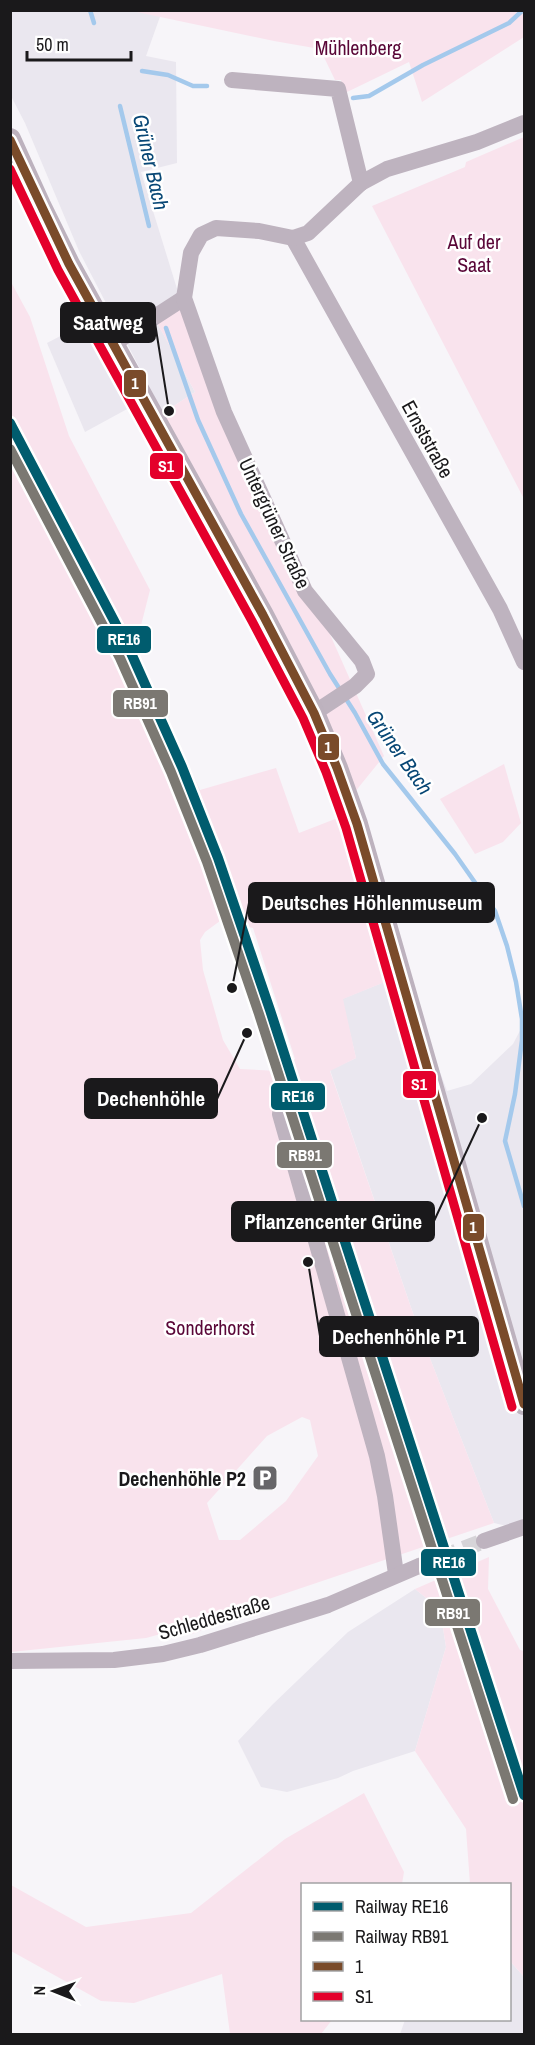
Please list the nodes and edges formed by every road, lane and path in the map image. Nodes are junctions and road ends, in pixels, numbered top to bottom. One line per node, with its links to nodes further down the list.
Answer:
1 (232, 80): 4 (street)
2 (525, 123): 4 (street)
3 (10, 139): 7 (main road)
4 (361, 183): 5 (street)
5 (293, 238): 6 (street); 8 (street, Ernststraße)
6 (184, 298): 7 (street); 9 (street, Untergrüner Straße)
7 (113, 344): 9 (main road)
8 (525, 662)
9 (314, 713): 11 (main road)
10 (280, 1114): 15 (street)
11 (525, 1404)
12 (525, 1527): 13 (street)
13 (484, 1541)
14 (419, 1566): 15 (street, Schleddestraße)
15 (396, 1574): 16 (street, Schleddestraße)
16 (10, 1660)

